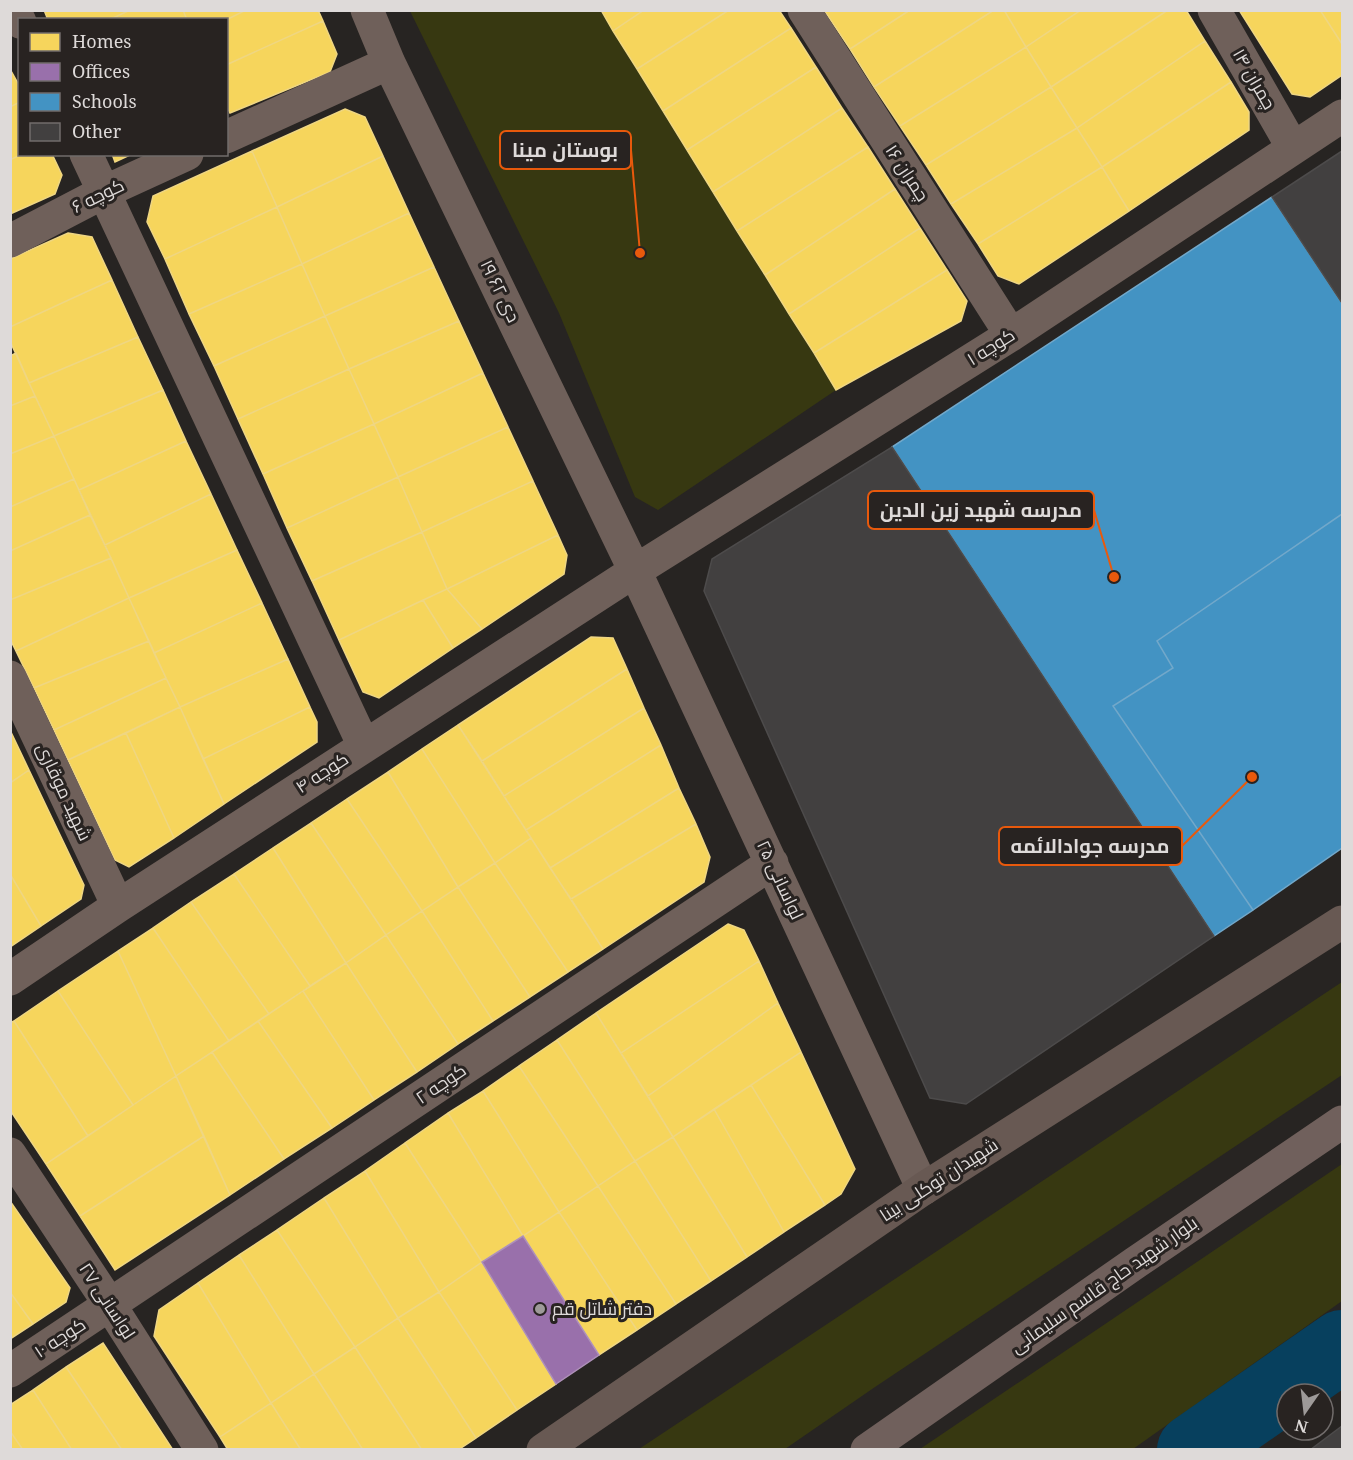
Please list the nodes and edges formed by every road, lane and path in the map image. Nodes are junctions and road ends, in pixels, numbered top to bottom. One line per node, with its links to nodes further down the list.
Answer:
1 (367, 10): 4 (street, ۱۹ دی ۶۲)
2 (804, 10): 12 (street, چمران ۱۶)
3 (1214, 10): 7 (street, چمران ۱۴)
4 (389, 63): 6 (street); 13 (street, ۱۹ دی ۶۲)
5 (1342, 116): 7 (street, کوچه ۱)
6 (228, 136)
7 (1293, 148): 12 (street, کوچه ۱)
8 (87, 156): 10 (street)
9 (183, 156): 10 (street, کوچه ۶)
10 (104, 192): 11 (street, کوچه ۶); 15 (street)
11 (10, 241)
12 (1011, 335): 13 (street, کوچه ۱)
13 (635, 571): 15 (street, کوچه ۴); 16 (street, لواسانی ۲۵)
14 (10, 677): 17 (street, شهید موقاری)
15 (364, 746): 17 (street, کوچه ۴)
16 (772, 863): 22 (street, لواسانی ۲۵); 23 (street, کوچه ۲)
17 (118, 906): 19 (street, کوچه ۴)
18 (1342, 922): 22 (main road, شهیدان توکلی بینا)
19 (10, 979)
20 (1342, 1122): 27 (main road, بلوار شهید حاج قاسم سلیمانی)
21 (10, 1155): 23 (street, لواسانی ۲۷)
22 (923, 1190): 26 (main road, شهیدان توکلی بینا)
23 (110, 1305): 24 (street, کوچه ۱۰); 25 (street, لواسانی ۲۷)
24 (10, 1371)
25 (202, 1449)
26 (543, 1449)
27 (867, 1449)

